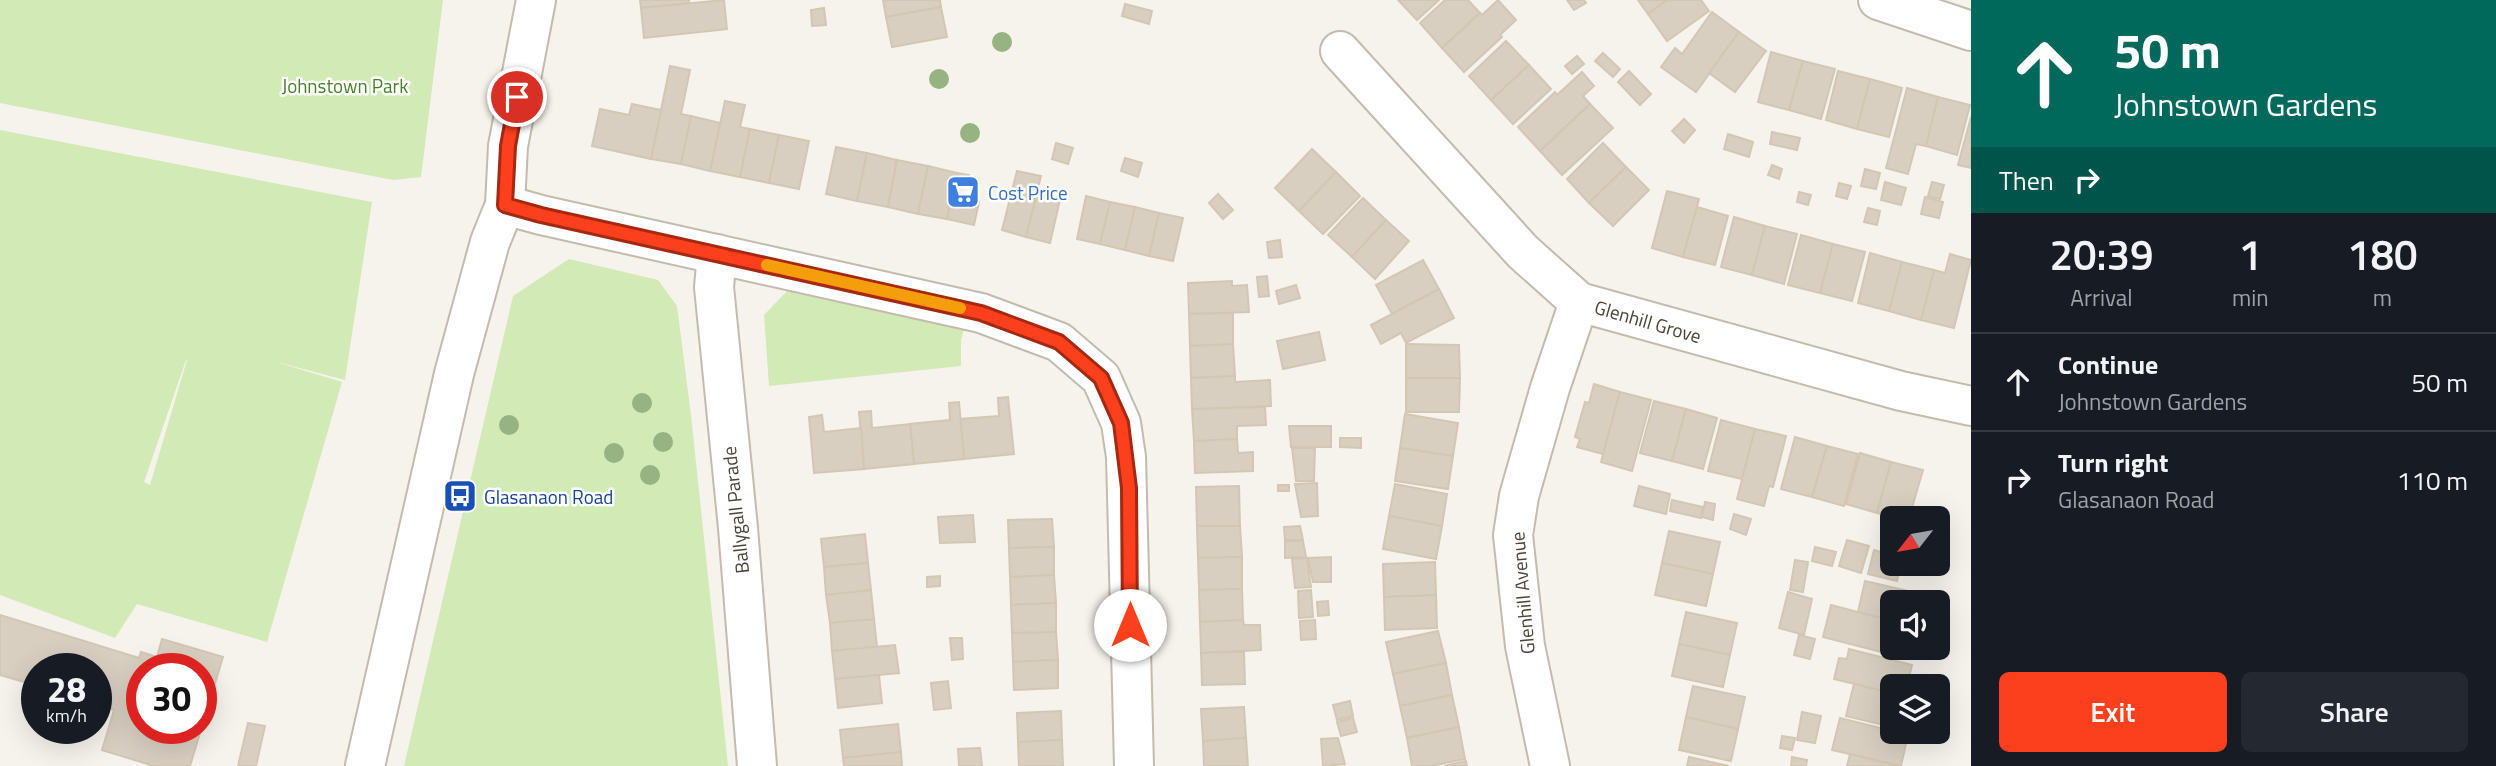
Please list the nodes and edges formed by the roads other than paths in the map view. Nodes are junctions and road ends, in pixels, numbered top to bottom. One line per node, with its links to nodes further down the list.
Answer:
1 (536, 0): 5 (street)
2 (1878, 0): 3 (street)
3 (1971, 31)
4 (1340, 51): 7 (street, Glenhill Grove)
5 (505, 205): 6 (street); 9 (street)
6 (717, 254): 10 (street, Ballygall Parade); 11 (street)
7 (1579, 302): 8 (street, Glenhill Grove); 12 (street, Glenhill Avenue)
8 (1971, 406)
9 (365, 766)
10 (757, 766)
11 (1134, 766)
12 (1550, 766)

